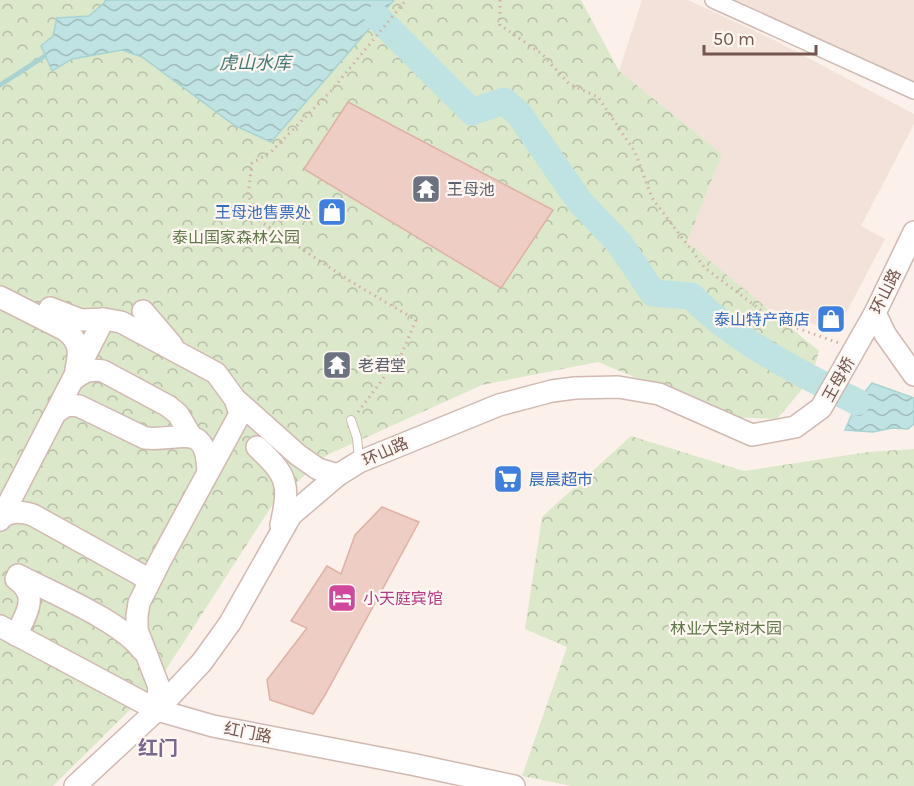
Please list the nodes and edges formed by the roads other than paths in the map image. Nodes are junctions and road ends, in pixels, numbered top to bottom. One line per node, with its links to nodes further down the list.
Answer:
1 (712, 0): 2 (street)
2 (914, 91)
3 (914, 232): 7 (street, 环山路)
4 (0, 284): 8 (street)
5 (0, 297): 12 (street)
6 (144, 311): 10 (street)
7 (875, 313): 9 (street, 环山路); 11 (street)
8 (104, 319): 10 (street); 12 (street)
9 (854, 349): 14 (street, 王母桥)
10 (181, 354): 13 (street)
11 (914, 375)
12 (74, 379): 15 (street); 17 (street)
13 (235, 399): 20 (street); 21 (street)
14 (821, 408): 19 (street, 环山路)
15 (58, 411): 17 (street); 22 (street)
16 (351, 420): 19 (lane)
17 (191, 436): 20 (street)
18 (257, 447): 23 (street)
19 (359, 462): 21 (street, 环山路)
20 (208, 472): 24 (street)
21 (338, 475): 23 (street, 环山路)
22 (1, 519): 24 (street)
23 (279, 535): 27 (street, 环山路)
24 (147, 587): 26 (street)
25 (8, 630): 26 (street); 27 (street, 红门路)
26 (147, 658): 27 (street)
27 (157, 710): 28 (street, 环山路); 29 (street, 红门路)
28 (75, 786)
29 (514, 786)

